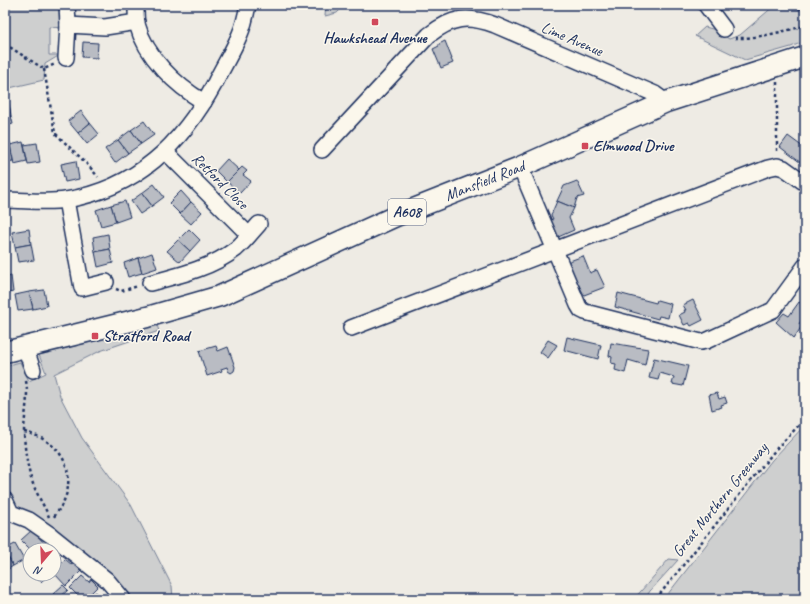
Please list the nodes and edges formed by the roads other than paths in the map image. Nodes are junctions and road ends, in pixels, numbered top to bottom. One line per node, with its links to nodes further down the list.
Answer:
1 (67, 5): 6 (street)
2 (136, 5): 5 (street)
3 (248, 5): 10 (street)
4 (706, 14): 7 (street)
5 (137, 22): 6 (street); 10 (street)
6 (68, 25): 9 (street)
7 (724, 29)
8 (805, 57): 11 (main road, Mansfield Road / A608)
9 (66, 58)
10 (204, 102): 13 (street)
11 (666, 102): 12 (street, Lime Avenue); 14 (main road, Mansfield Road / A608)
12 (322, 150)
13 (165, 151): 17 (street); 19 (street, Retford Close)
14 (520, 167): 20 (street); 25 (main road, Mansfield Road / A608)
15 (805, 183): 20 (street)
16 (5, 200): 17 (street)
17 (66, 200): 22 (street)
18 (259, 224): 19 (street, Retford Close)
19 (249, 236): 23 (street, Retford Close)
20 (555, 250): 21 (street); 24 (street)
21 (805, 266)
22 (106, 282)
23 (150, 283)
24 (351, 328)
25 (24, 347): 26 (main road, Mansfield Road / A608); 27 (street)
26 (5, 352)
27 (28, 373)
28 (7, 510): 29 (street)
29 (123, 599)

